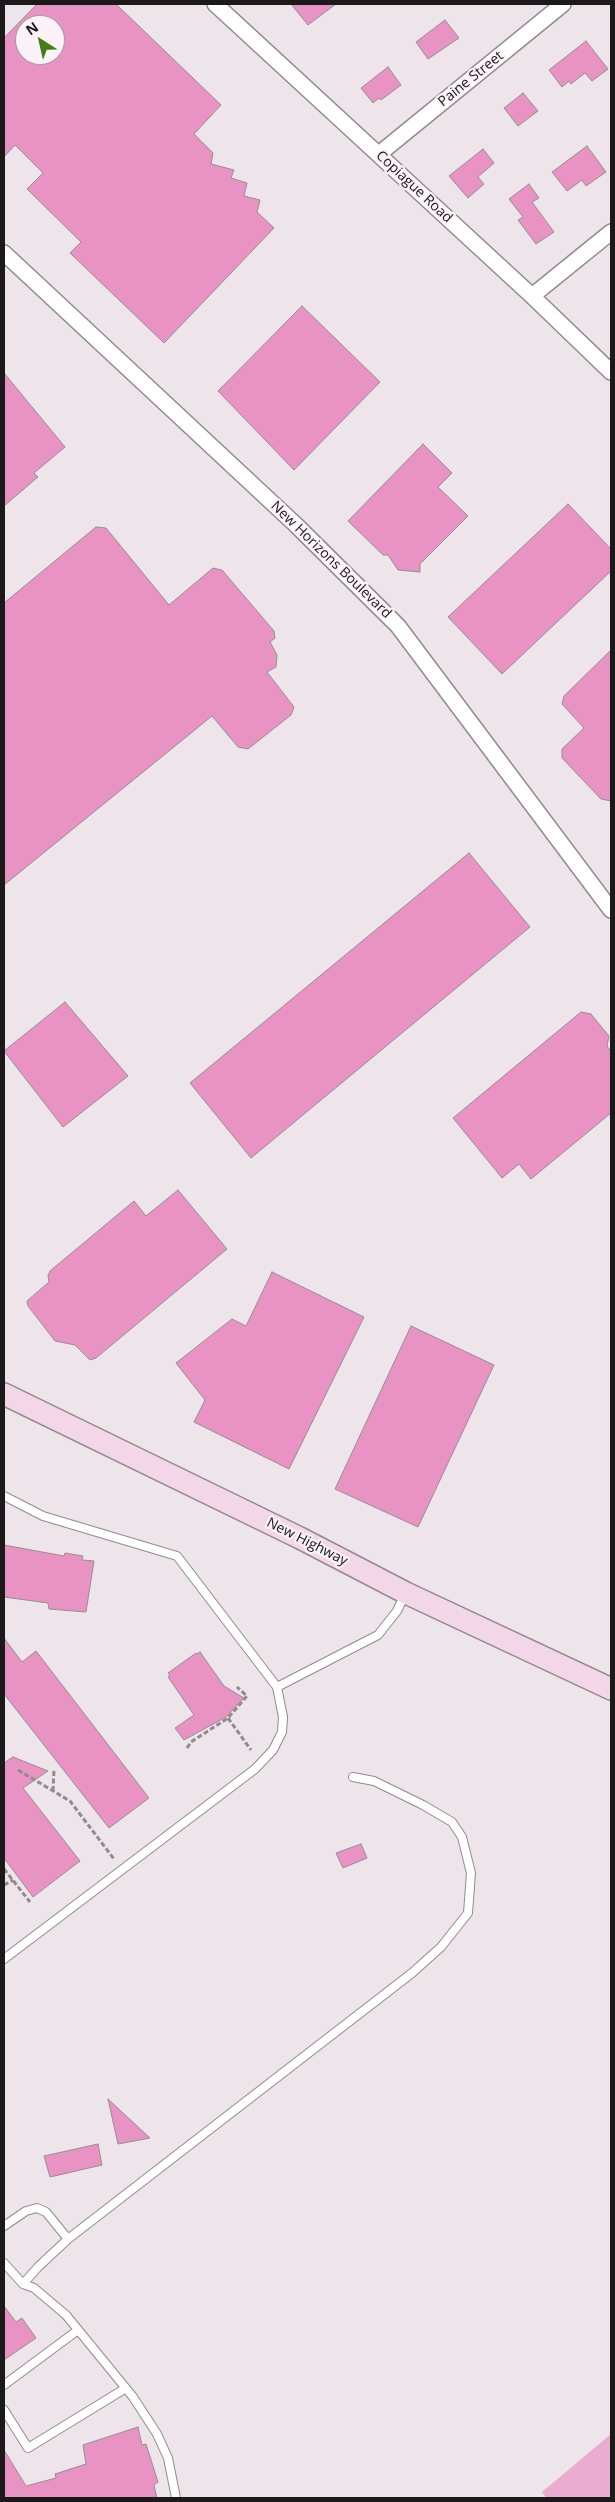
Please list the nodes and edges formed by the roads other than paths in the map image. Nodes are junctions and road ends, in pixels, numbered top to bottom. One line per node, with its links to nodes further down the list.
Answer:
1 (563, 4): 3 (street, Paine Street)
2 (224, 6): 3 (street, Copiague Road)
3 (379, 154): 6 (street, Copiague Road)
4 (611, 232): 6 (street)
5 (4, 253): 8 (street, New Horizons Boulevard)
6 (532, 296): 7 (street, Copiague Road)
7 (611, 372)
8 (611, 910)
9 (4, 1394): 11 (main road, New Highway)
10 (4, 1496): 12 (lane)
11 (406, 1592): 12 (lane); 13 (main road, New Highway)
12 (277, 1687): 15 (lane)
13 (611, 1689)
14 (353, 1777): 17 (lane)
15 (4, 1959)
16 (4, 2226): 17 (lane)
17 (68, 2239): 19 (lane)
18 (4, 2264): 19 (lane)
19 (23, 2284): 20 (lane)
20 (78, 2330): 21 (lane); 22 (lane)
21 (4, 2385)
22 (126, 2388): 23 (lane); 24 (lane)
23 (4, 2410)
24 (176, 2498)

